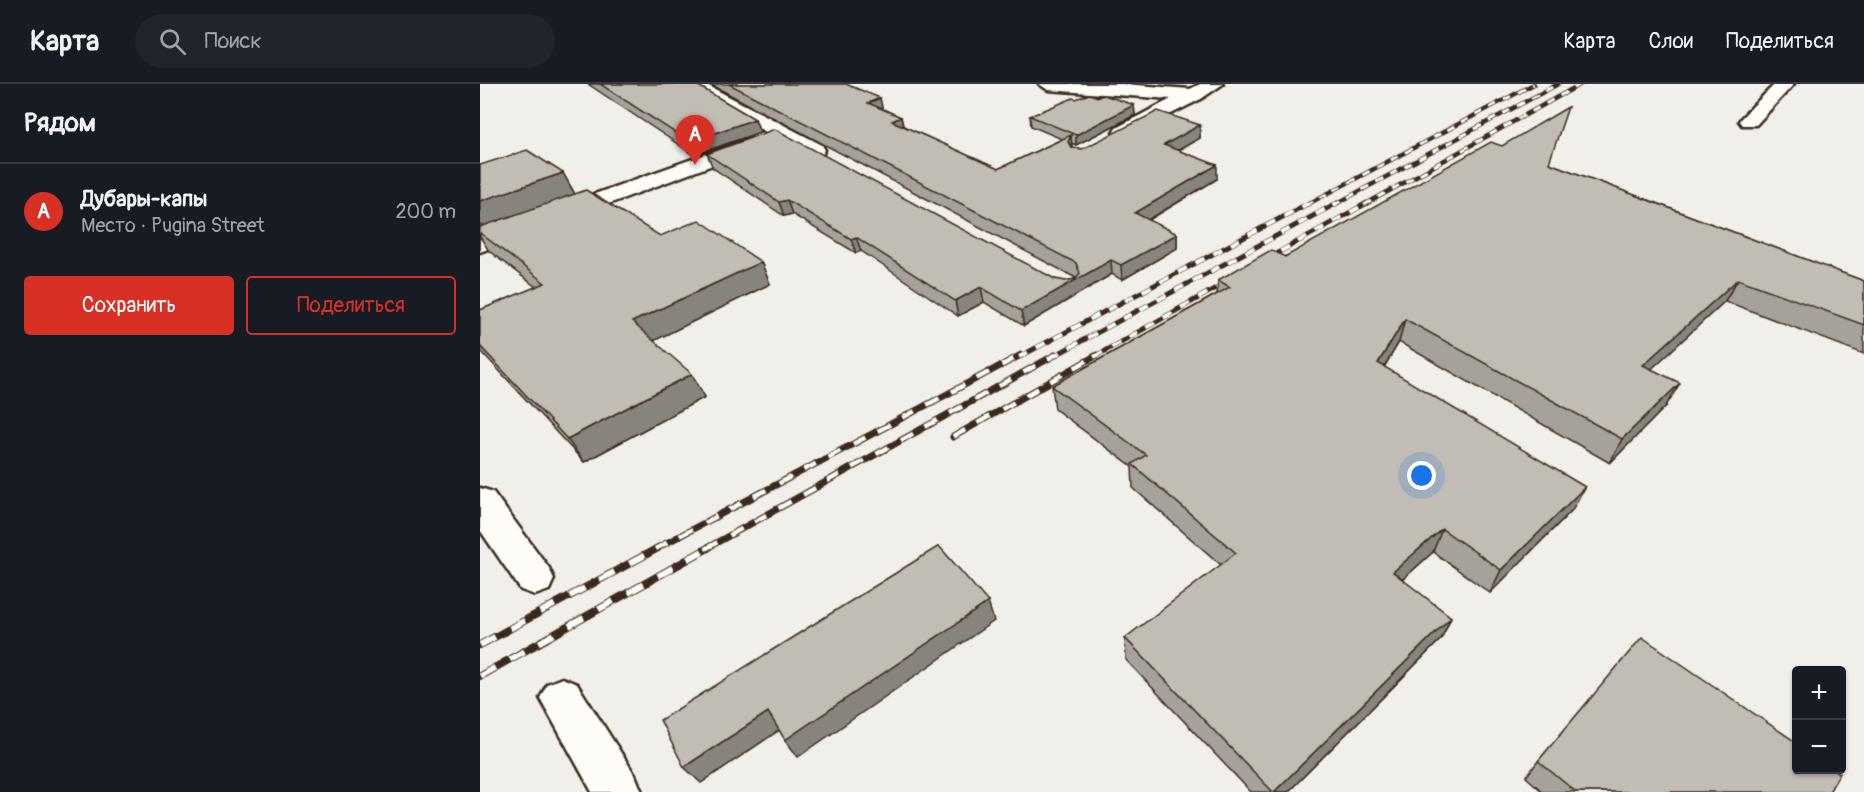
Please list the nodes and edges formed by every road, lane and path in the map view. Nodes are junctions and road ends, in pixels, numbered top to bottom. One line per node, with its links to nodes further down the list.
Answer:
1 (691, 84): 7 (street)
2 (1048, 84): 5 (street)
3 (1214, 84): 5 (street)
4 (1785, 84): 6 (street)
5 (1194, 95): 8 (street)
6 (1749, 121)
7 (781, 133): 9 (street); 10 (street)
8 (1102, 143)
9 (832, 160)
10 (480, 244)
11 (480, 502): 12 (street)
12 (535, 579)
13 (562, 698): 14 (street)
14 (618, 792)

